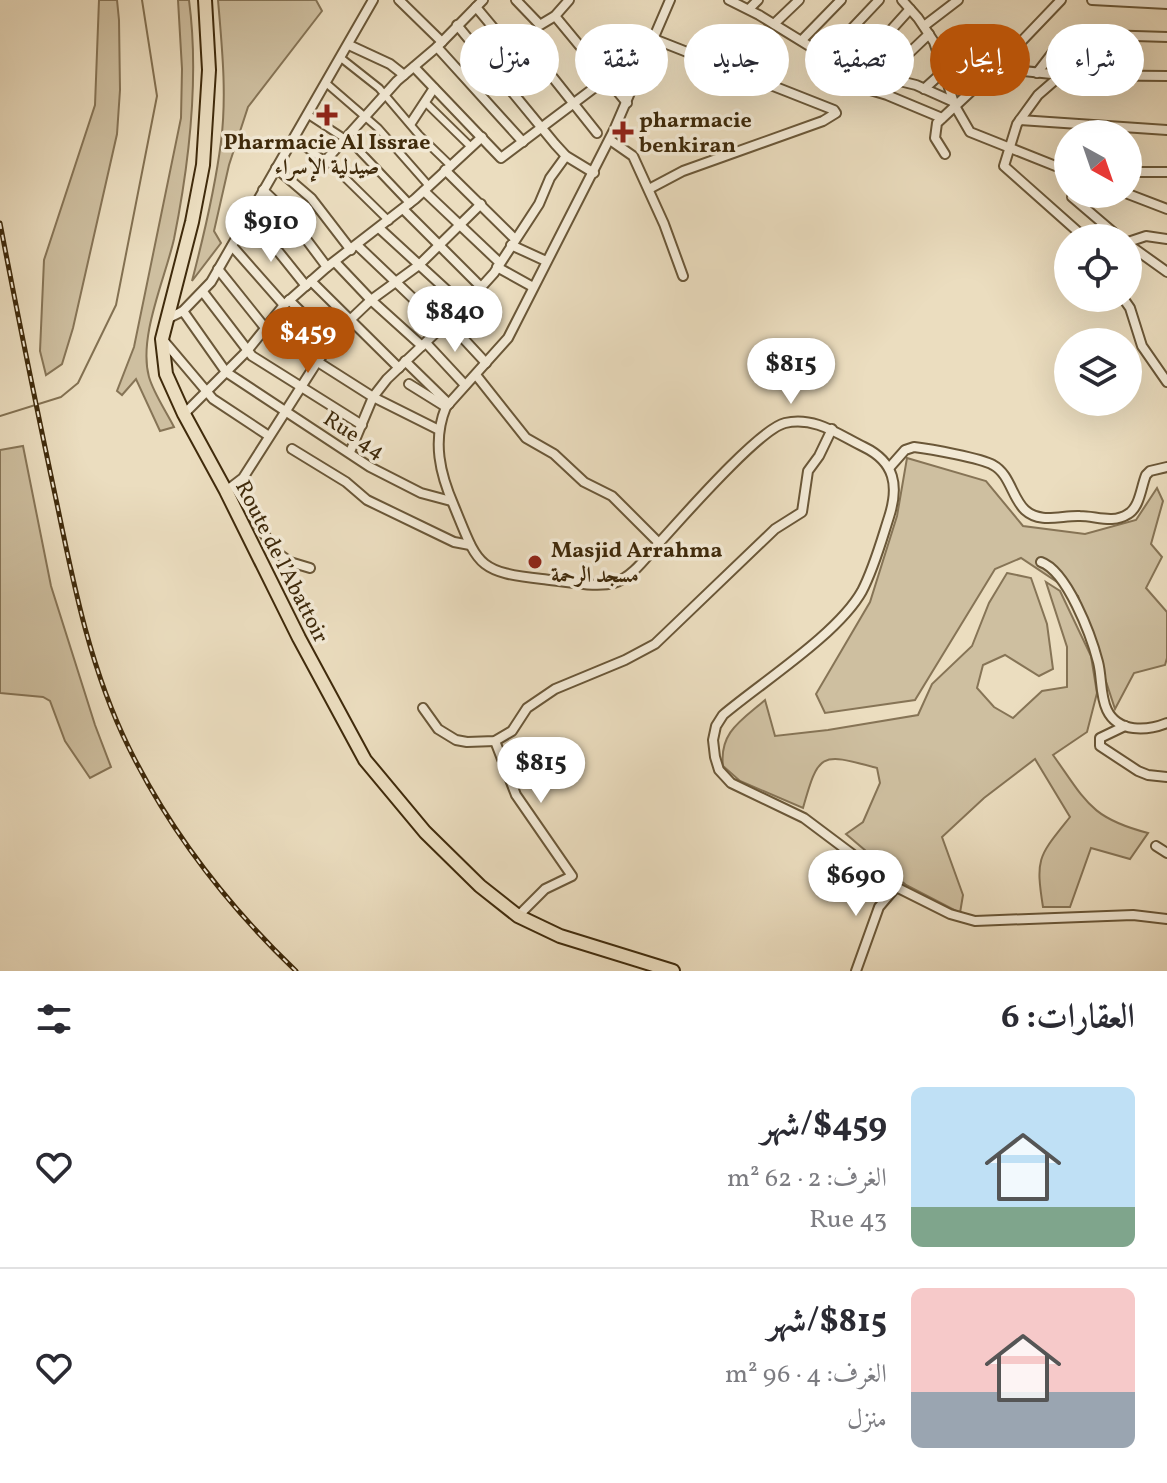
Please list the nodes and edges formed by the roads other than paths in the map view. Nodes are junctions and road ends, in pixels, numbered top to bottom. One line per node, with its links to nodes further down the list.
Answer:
1 (205, 0): 128 (main road, Route de l’Abattoir)
2 (373, 0): 38 (street)
3 (399, 0): 36 (street)
4 (483, 0): 18 (street)
5 (516, 0): 21 (street)
6 (569, 0): 21 (street)
7 (670, 0): 23 (street)
8 (729, 0): 19 (street)
9 (758, 0): 19 (street)
10 (799, 0): 24 (street)
11 (841, 0): 33 (street)
12 (879, 0): 25 (street)
13 (902, 0): 20 (street)
14 (958, 0): 28 (street)
15 (1061, 0): 29 (street)
16 (1092, 0): 17 (street)
17 (1167, 4)
18 (476, 7): 22 (street); 27 (street)
19 (749, 9): 24 (street)
20 (910, 9): 26 (street); 28 (street)
21 (555, 16): 34 (street)
22 (490, 24)
23 (660, 24)
24 (774, 24)
25 (856, 24)
26 (896, 24)
27 (457, 25): 36 (street); 71 (street)
28 (927, 30): 31 (street); 37 (street)
29 (1030, 32)
30 (789, 33): 33 (street)
31 (930, 37)
32 (1167, 37): 43 (street)
33 (802, 40): 35 (street)
34 (575, 41)
35 (805, 42)
36 (439, 44): 41 (street); 78 (street)
37 (914, 44)
38 (349, 45): 40 (street); 45 (street)
39 (668, 48): 91 (street)
40 (341, 58): 48 (street); 55 (street)
41 (414, 67): 45 (street); 52 (street)
42 (1030, 72): 43 (street)
43 (1037, 73): 44 (street)
44 (1046, 74)
45 (404, 75): 55 (street)
46 (1144, 76): 47 (street)
47 (1167, 76)
48 (326, 83): 66 (street); 67 (street)
49 (930, 84): 54 (street)
50 (559, 85): 63 (street)
51 (914, 86): 54 (street)
52 (434, 88): 62 (street); 74 (street)
53 (1046, 88): 68 (street)
54 (924, 89): 65 (street)
55 (385, 94): 67 (street); 70 (street)
56 (582, 96): 63 (street)
57 (621, 96): 64 (street)
58 (630, 96): 64 (street)
59 (887, 96): 69 (street)
60 (952, 96): 65 (street)
61 (963, 96): 65 (street)
62 (425, 102): 70 (street); 79 (street)
63 (573, 103): 71 (street); 73 (street)
64 (627, 103): 77 (street)
65 (954, 104): 69 (street); 80 (street)
66 (307, 114): 75 (street); 76 (street)
67 (366, 116): 75 (street); 90 (street)
68 (1020, 120): 72 (street); 80 (street)
69 (940, 121): 81 (street)
70 (411, 123): 85 (street)
71 (541, 128): 78 (street); 82 (street)
72 (1167, 130)
73 (597, 133)
74 (482, 137): 78 (street); 79 (street)
75 (344, 138): 83 (street); 95 (street)
76 (293, 139): 83 (street); 86 (street)
77 (610, 140): 89 (street); 91 (street)
78 (523, 142)
79 (471, 147): 85 (street)
80 (1010, 149): 84 (street); 100 (street)
81 (945, 154)
82 (566, 156): 89 (street); 106 (street)
83 (326, 160): 99 (street)
84 (1054, 166)
85 (448, 167): 90 (street); 94 (street)
86 (276, 168): 92 (street); 109 (street)
87 (1142, 172): 88 (street)
88 (1167, 172)
89 (594, 173): 111 (street)
90 (426, 188): 95 (street); 102 (street)
91 (649, 189): 117 (street)
92 (263, 190): 98 (street); 112 (street)
93 (1142, 199): 97 (street)
94 (481, 204): 102 (street); 106 (street)
95 (407, 207): 99 (street); 107 (street)
96 (1085, 208): 101 (street)
97 (1167, 209)
98 (249, 215): 108 (street); 119 (street)
99 (389, 221): 103 (street)
100 (1069, 224)
101 (1104, 224)
102 (460, 226): 107 (street); 114 (street)
103 (379, 228): 109 (street); 113 (street)
104 (1142, 238): 105 (street)
105 (1167, 239)
106 (513, 242): 111 (street); 114 (street)
107 (439, 245): 113 (street); 120 (street)
108 (232, 246): 115 (street); 124 (street)
109 (354, 248): 112 (street); 118 (street)
110 (1142, 253): 116 (street)
111 (546, 261): 121 (street)
112 (331, 265): 119 (street); 123 (street)
113 (419, 265): 118 (street); 125 (street)
114 (498, 265): 120 (street); 121 (street)
115 (218, 269): 122 (street); 131 (street)
116 (1167, 272)
117 (683, 276)
118 (396, 282): 123 (street); 130 (street)
119 (309, 283): 124 (street); 129 (street)
120 (481, 287): 125 (street)
121 (533, 287): 137 (street)
122 (203, 292): 126 (street); 135 (street)
123 (371, 300): 129 (street); 134 (street)
124 (287, 303): 131 (street); 133 (street)
125 (464, 306): 130 (street)
126 (183, 311): 128 (street); 139 (street, Rue 44)
127 (1131, 312): 141 (street)
128 (167, 319): 132 (main road, Route de l’Abattoir)
129 (350, 320): 133 (street); 138 (street)
130 (445, 324): 134 (street); 137 (street)
131 (266, 329): 135 (street); 136 (street)
132 (162, 339): 145 (street); 149 (main road, Route de l’Abattoir)
133 (332, 342): 136 (street)
134 (424, 345): 138 (street); 144 (street)
135 (247, 351): 139 (street); 143 (street)
136 (317, 362): 143 (street); 146 (street)
137 (486, 363): 140 (street)
138 (402, 364): 146 (street); 147 (street)
139 (226, 372): 145 (street); 148 (street, Rue 44)
140 (476, 375): 144 (street); 160 (street)
141 (1167, 382)
142 (409, 384): 147 (street)
143 (301, 385): 148 (street); 150 (street)
144 (465, 385): 147 (street)
145 (206, 392): 149 (street); 153 (street)
146 (373, 397): 150 (street); 152 (street)
147 (447, 406): 152 (street)
148 (285, 409): 153 (street); 155 (street, Rue 44)
149 (184, 414): 158 (main road, Route de l’Abattoir)
150 (362, 425): 155 (street)
151 (832, 429): 156 (street); 160 (street); 167 (street)
152 (439, 430): 159 (street)
153 (269, 436): 158 (street)
154 (292, 449): 161 (street)
155 (350, 452): 159 (street, Rue 44)
156 (890, 467): 157 (street); 171 (street)
157 (1167, 467)
158 (230, 489): 163 (street); 172 (main road, Route de l’Abattoir)
159 (451, 501): 161 (street)
160 (659, 543): 161 (street)
161 (470, 545)
162 (1041, 562): 166 (street)
163 (310, 568)
164 (423, 708): 167 (street)
165 (1167, 723): 166 (street)
166 (1125, 726): 168 (street)
167 (495, 741): 172 (street)
168 (1167, 777)
169 (1156, 846): 170 (street)
170 (1167, 853)
171 (896, 887): 173 (street); 175 (street)
172 (518, 916): 174 (main road, Route de l’Abattoir)
173 (1167, 919)
174 (673, 971)
175 (856, 971)

